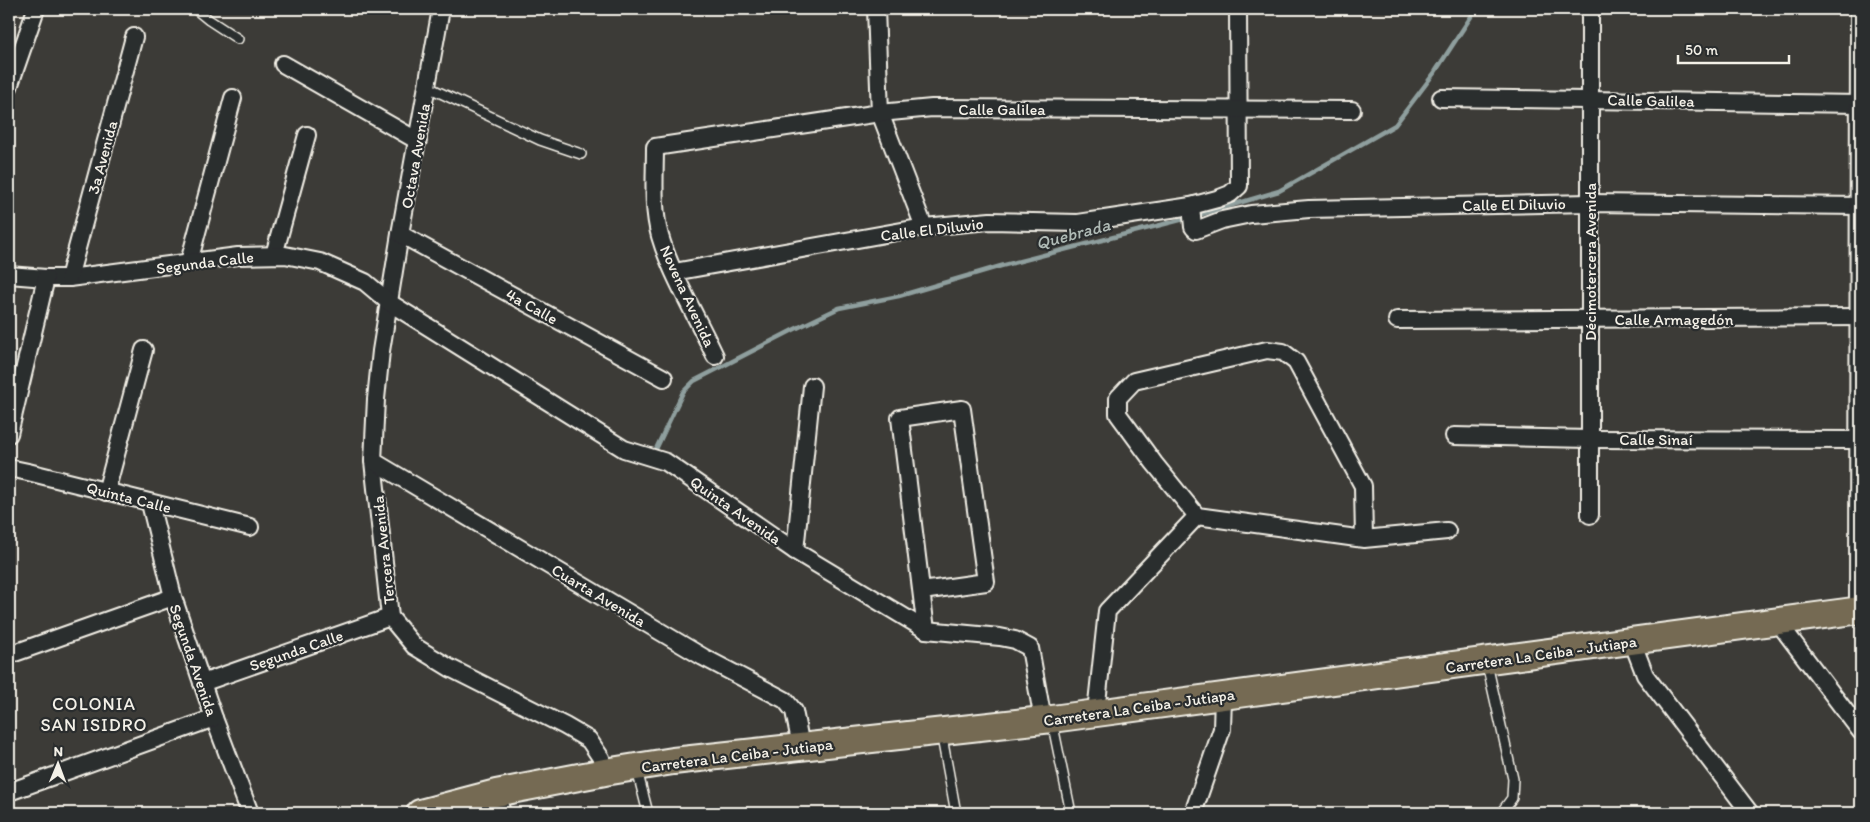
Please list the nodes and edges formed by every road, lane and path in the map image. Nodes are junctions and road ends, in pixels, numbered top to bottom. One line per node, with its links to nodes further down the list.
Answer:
1 (36, 9): 11 (street)
2 (198, 9): 9 (lane)
3 (441, 9): 12 (street, Octava Avenida)
4 (876, 9): 19 (street)
5 (1238, 9): 17 (street)
6 (1590, 9): 15 (street, Décimotercera Avenida)
7 (1859, 9): 16 (street)
8 (134, 37): 34 (street, 3a Avenida)
9 (238, 40)
10 (283, 64): 21 (street)
11 (9, 87)
12 (428, 87): 21 (street, Octava Avenida); 23 (lane)
13 (233, 98): 30 (street)
14 (1441, 98): 15 (street, Calle Galilea)
15 (1590, 99): 16 (street, Calle Galilea); 24 (street, Décimotercera Avenida)
16 (1860, 104): 25 (street)
17 (1240, 110): 18 (street, Calle Galilea); 19 (street, Calle Galilea); 26 (street, Calle El Diluvio)
18 (1352, 110)
19 (880, 113): 22 (street, Calle Galilea); 27 (street)
20 (307, 135): 29 (street)
21 (418, 142): 28 (street, Octava Avenida)
22 (655, 147): 31 (street, Novena Avenida)
23 (581, 154)
24 (1590, 202): 25 (street, Calle El Diluvio); 26 (street, Calle El Diluvio); 37 (street, Décimotercera Avenida)
25 (1860, 206): 36 (street)
26 (1192, 215): 27 (street, Calle El Diluvio)
27 (924, 227): 31 (street, Calle El Diluvio)
28 (400, 234): 35 (street, Octava Avenida); 41 (street, 4a Calle)
29 (274, 255): 30 (street, Segunda Calle); 35 (street, Segunda Calle)
30 (188, 262): 34 (street, Segunda Calle)
31 (674, 272): 40 (street, Novena Avenida)
32 (9, 275): 33 (street, Segunda Calle)
33 (46, 278): 34 (street, Segunda Calle); 44 (street)
34 (69, 278)
35 (390, 303): 47 (street, Tercera Avenida); 57 (street, Quinta Avenida)
36 (1860, 317): 37 (street, Calle Armagedón); 43 (street)
37 (1590, 319): 38 (street, Calle Armagedón); 46 (street, Décimotercera Avenida)
38 (1397, 320)
39 (144, 350): 49 (street)
40 (716, 356)
41 (664, 378)
42 (812, 386): 57 (street)
43 (1859, 430): 46 (street, Calle Sinaí); 51 (street)
44 (9, 434)
45 (1454, 436): 46 (street, Calle Sinaí)
46 (1590, 439): 52 (street, Décimotercera Avenida)
47 (373, 461): 61 (street, Tercera Avenida); 74 (street, Cuarta Avenida)
48 (9, 468): 49 (street, Quinta Calle)
49 (106, 492): 50 (street, Quinta Calle)
50 (150, 503): 54 (street, Quinta Calle); 59 (street, Segunda Avenida)
51 (1860, 504): 60 (street)
52 (1590, 515)
53 (1197, 516): 56 (street); 56 (street); 69 (street)
54 (250, 527)
55 (1447, 531): 56 (street)
56 (1364, 539)
57 (795, 551): 63 (street, Quinta Avenida)
58 (922, 591): 58 (street); 63 (street)
59 (173, 597): 65 (street); 67 (street, Segunda Avenida)
60 (1859, 610): 62 (main road, Carretera La Ceiba - Jutiapa)
61 (390, 617): 67 (street, Segunda Calle); 76 (street, Tercera Avenida)
62 (1778, 622): 64 (main road, Carretera La Ceiba - Jutiapa); 73 (street)
63 (926, 630): 71 (street, Quinta Avenida)
64 (1632, 642): 66 (main road, Carretera La Ceiba - Jutiapa); 86 (street)
65 (9, 655)
66 (1486, 661): 68 (main road, Carretera La Ceiba - Jutiapa); 85 (lane)
67 (202, 683): 70 (street, Segunda Avenida)
68 (1223, 696): 69 (main road, Carretera La Ceiba - Jutiapa); 84 (street)
69 (1096, 712): 71 (main road, Carretera La Ceiba - Jutiapa)
70 (214, 718): 77 (street); 79 (street, Segunda Avenida)
71 (1048, 719): 72 (main road, Carretera La Ceiba - Jutiapa); 83 (lane)
72 (941, 732): 74 (main road, Carretera La Ceiba - Jutiapa); 82 (lane)
73 (1861, 732)
74 (801, 746): 75 (main road, Carretera La Ceiba - Jutiapa)
75 (636, 767): 76 (main road, Carretera La Ceiba - Jutiapa); 81 (lane)
76 (605, 772): 78 (main road, Carretera La Ceiba - Jutiapa)
77 (9, 792)
78 (499, 803): 80 (main road, Carretera La Ceiba - Jutiapa)
79 (250, 813)
80 (420, 813)
81 (648, 813)
82 (956, 813)
83 (1071, 813)
84 (1193, 813)
85 (1501, 813)
86 (1750, 813)

